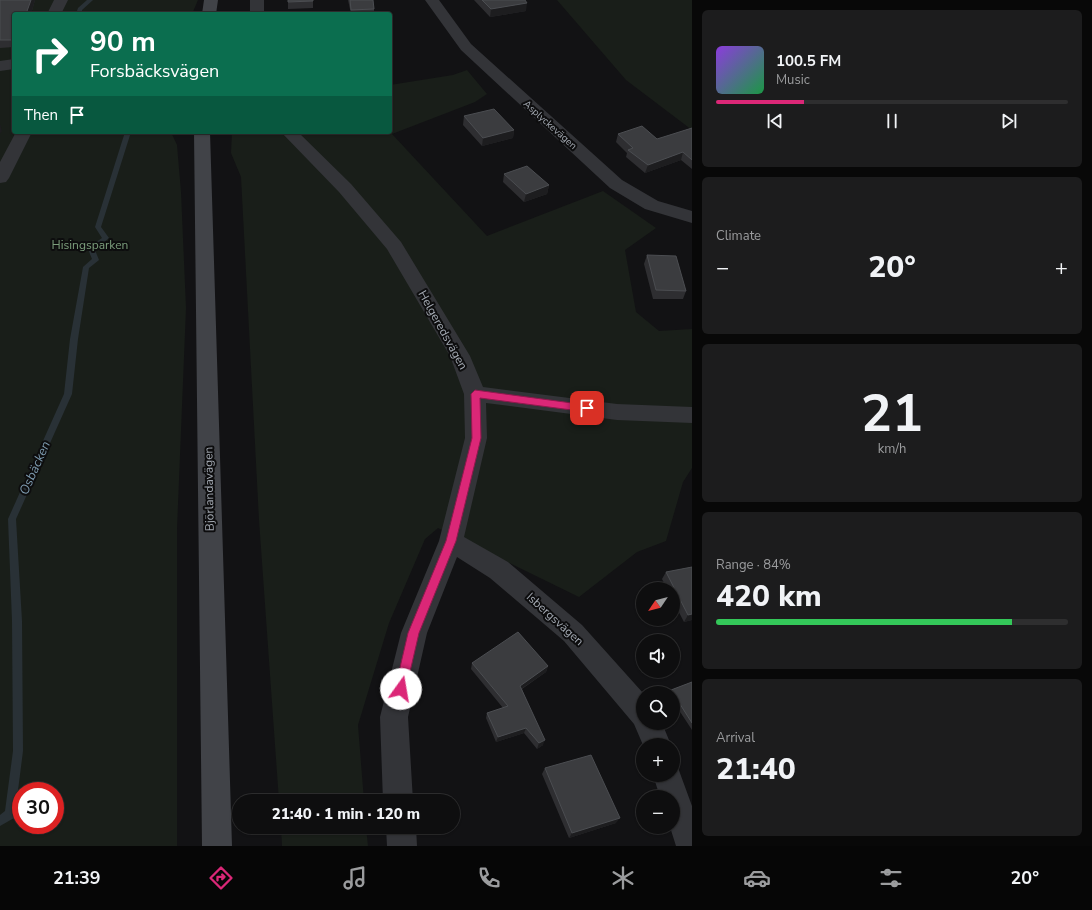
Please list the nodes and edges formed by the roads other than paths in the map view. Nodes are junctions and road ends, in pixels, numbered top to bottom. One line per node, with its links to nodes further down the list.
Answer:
1 (61, 0): 5 (street)
2 (211, 0): 6 (street)
3 (257, 0): 7 (street)
4 (432, 0): 14 (street, Asplyckevägen)
5 (55, 12)
6 (208, 12)
7 (257, 12)
8 (12, 64): 9 (street)
9 (0, 66)
10 (23, 134): 13 (street)
11 (202, 134): 22 (street, Björlandavägen)
12 (292, 134): 15 (street, Helgeredsvägen)
13 (0, 178)
14 (692, 217)
15 (475, 394): 16 (street); 17 (street, Helgeredsvägen)
16 (692, 415)
17 (451, 541): 18 (street, Isbergsvägen); 20 (street, Helgeredsvägen)
18 (636, 705)
19 (669, 782): 24 (street)
20 (398, 794)
21 (401, 834): 23 (street)
22 (217, 846)
23 (402, 846)
24 (691, 846)

